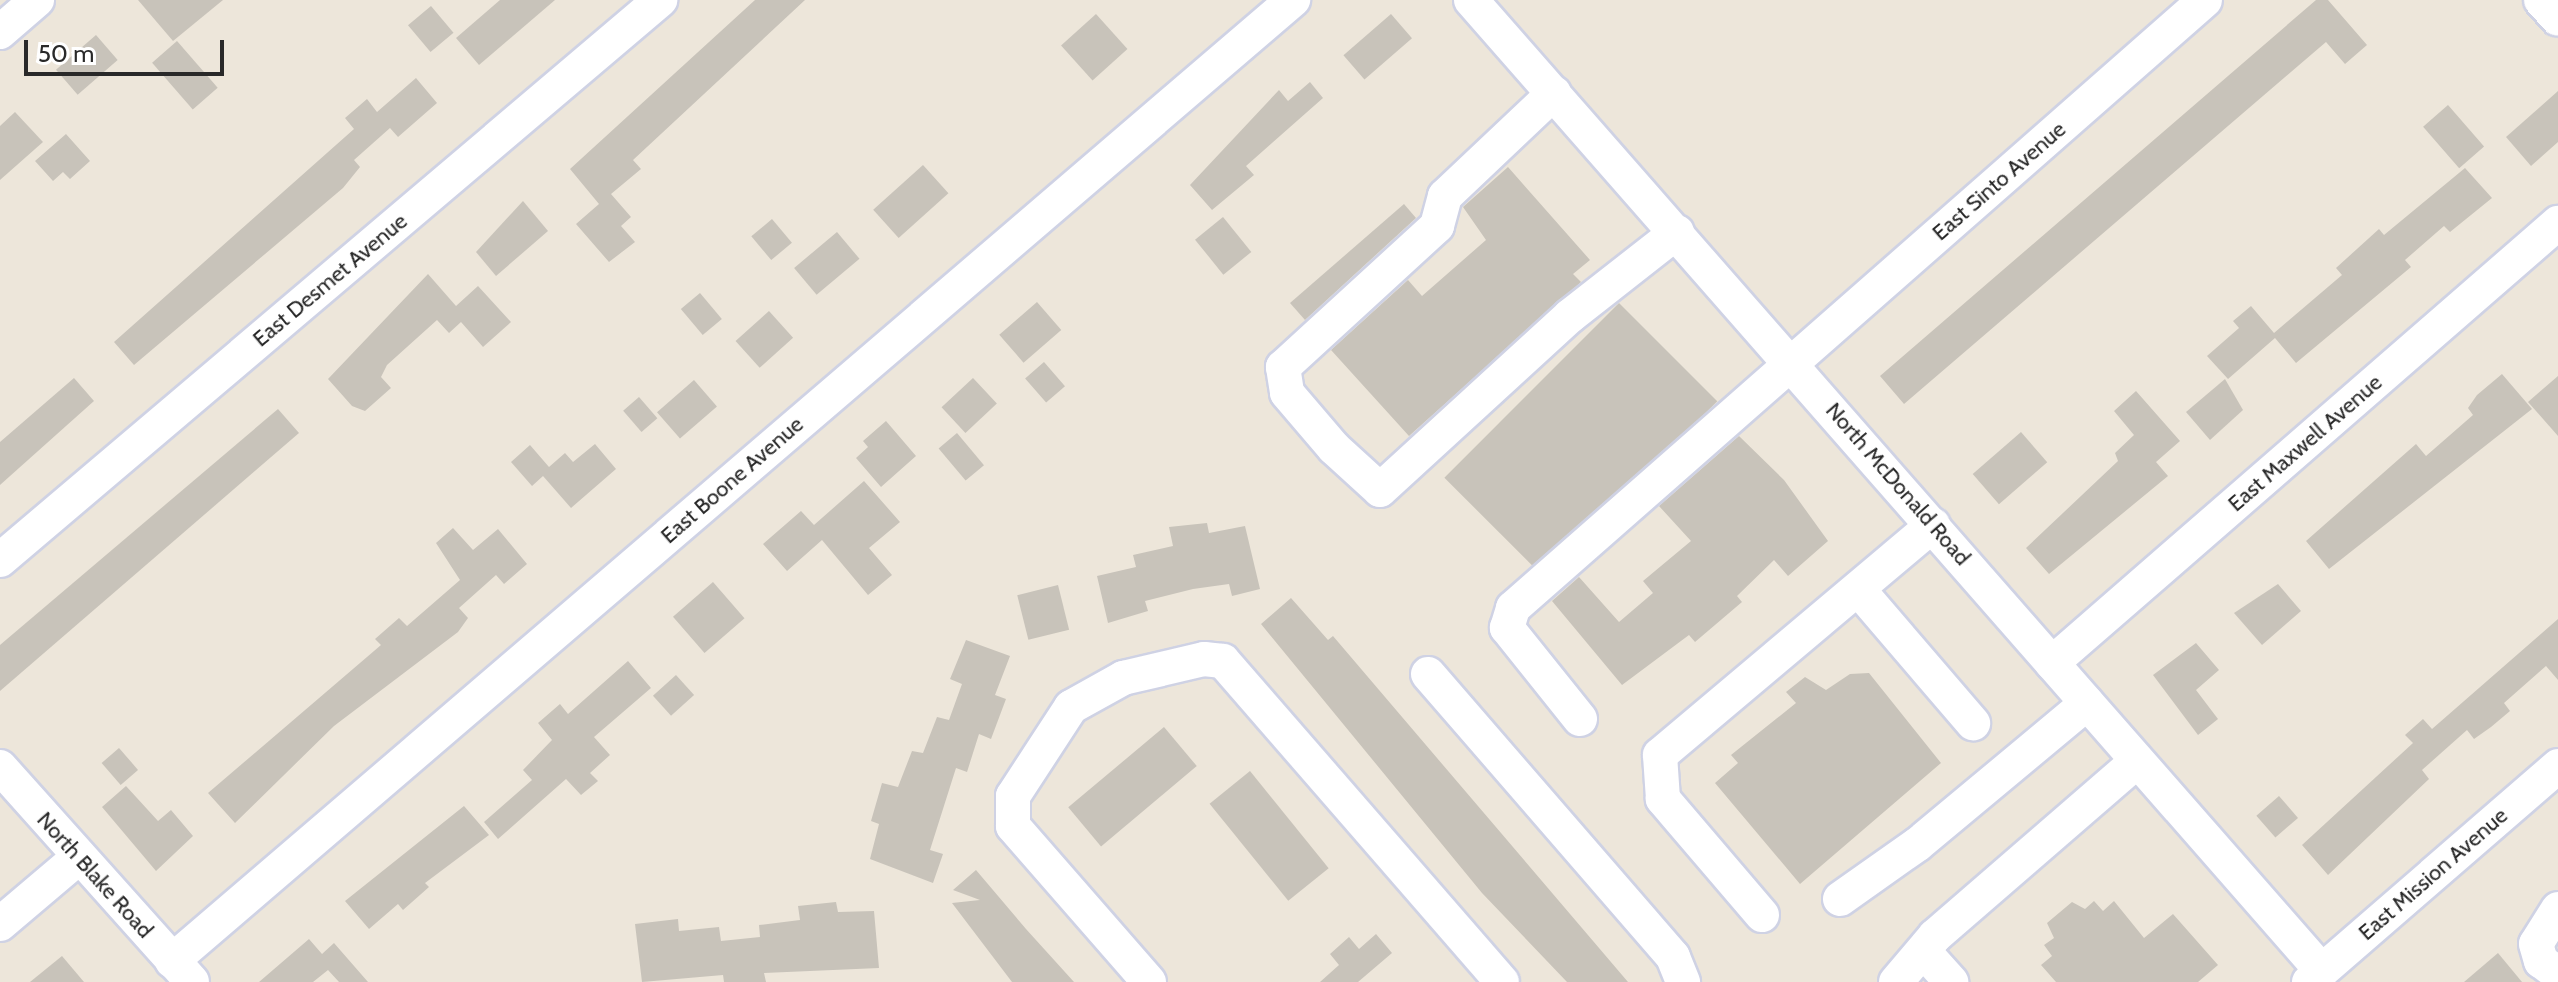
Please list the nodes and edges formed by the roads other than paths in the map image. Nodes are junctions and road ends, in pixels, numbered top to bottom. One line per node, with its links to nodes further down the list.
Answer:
1 (37, 0): 8 (street)
2 (660, 0): 14 (street, East Desmet Avenue)
3 (1293, 0): 30 (street, East Boone Avenue)
4 (2205, 0): 12 (street, East Sinto Avenue)
5 (2541, 0): 7 (street)
6 (1479, 3): 9 (street, North McDonald Road)
7 (2558, 19)
8 (0, 32)
9 (1554, 93): 11 (street, North McDonald Road); 11 (street)
10 (2558, 223): 16 (street, East Maxwell Avenue)
11 (1677, 232): 12 (street, North McDonald Road)
12 (1792, 362): 13 (street, North McDonald Road); 19 (street, East Sinto Avenue)
13 (1933, 525): 15 (street); 16 (street, North McDonald Road)
14 (0, 560)
15 (1858, 589): 20 (street); 27 (street)
16 (2052, 663): 18 (street, North McDonald Road)
17 (1428, 674): 35 (street)
18 (2087, 703): 21 (street, North McDonald Road); 25 (street)
19 (1580, 719)
20 (1973, 723)
21 (2137, 761): 29 (street); 32 (street, North McDonald Road)
22 (2558, 766): 32 (street, East Mission Avenue)
23 (0, 767): 24 (street, North Blake Road)
24 (79, 857): 28 (street); 30 (street, North Blake Road)
25 (1840, 899)
26 (2558, 909): 31 (street)
27 (1762, 915)
28 (0, 924)
29 (1926, 954): 36 (street); 37 (street)
30 (180, 974)
31 (2558, 974)
32 (2316, 976)
33 (1149, 982): 34 (street)
34 (1502, 982)
35 (1683, 982)
36 (1896, 982)
37 (1951, 982)

